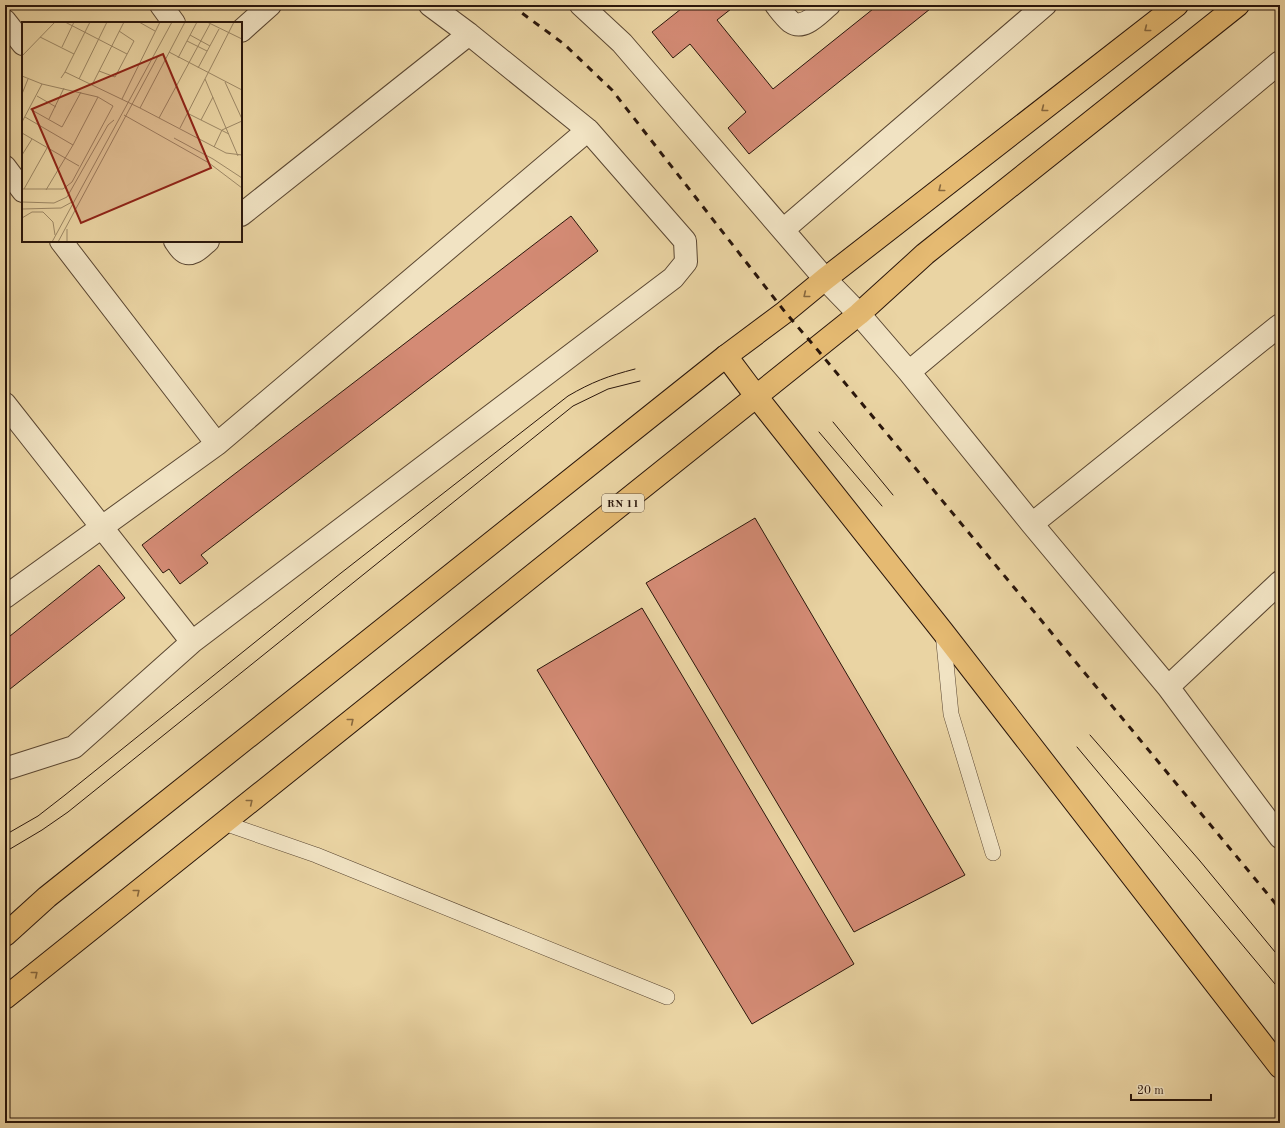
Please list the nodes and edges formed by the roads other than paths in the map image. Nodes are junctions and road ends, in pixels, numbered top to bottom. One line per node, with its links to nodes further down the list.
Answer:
1 (161, 5): 11 (street)
2 (270, 5): 12 (street)
3 (430, 5): 13 (street)
4 (776, 5): 5 (street)
5 (829, 5)
6 (1045, 5): 20 (street)
7 (1177, 5): 24 (main road, one-way to 24)
8 (1238, 5): 25 (main road, RN 11)
9 (586, 7): 20 (street)
10 (5, 21): 14 (street)
11 (173, 22)
12 (242, 30)
13 (469, 34): 16 (street); 19 (street)
14 (22, 43)
15 (1280, 62): 28 (street)
16 (588, 130): 31 (street); 37 (street)
17 (5, 167): 18 (street)
18 (22, 190)
19 (242, 214)
20 (783, 230): 24 (street)
21 (63, 242): 31 (street)
22 (176, 242): 23 (street)
23 (207, 242)
24 (825, 279): 25 (street); 27 (main road, one-way to 27)
25 (859, 314): 28 (street); 29 (main road, RN 11)
26 (1280, 325): 32 (street)
27 (726, 356): 29 (main road); 43 (main road)
28 (909, 372): 32 (street)
29 (756, 396): 36 (main road); 40 (main road, RN 11, one-way to 29)
30 (5, 404): 33 (street)
31 (217, 444): 33 (street)
32 (1032, 524): 38 (street)
33 (102, 527): 35 (street); 37 (street)
34 (1280, 582): 38 (street)
35 (5, 598)
36 (943, 632): 42 (lane); 48 (main road)
37 (192, 642): 39 (street)
38 (1168, 687): 41 (street)
39 (5, 769)
40 (224, 823): 46 (lane); 47 (main road, RN 11, one-way to 40)
41 (1280, 837)
42 (993, 853)
43 (47, 897): 44 (main road); 45 (main road)
44 (5, 917)
45 (5, 935)
46 (667, 997)
47 (5, 998)
48 (1280, 1067)

